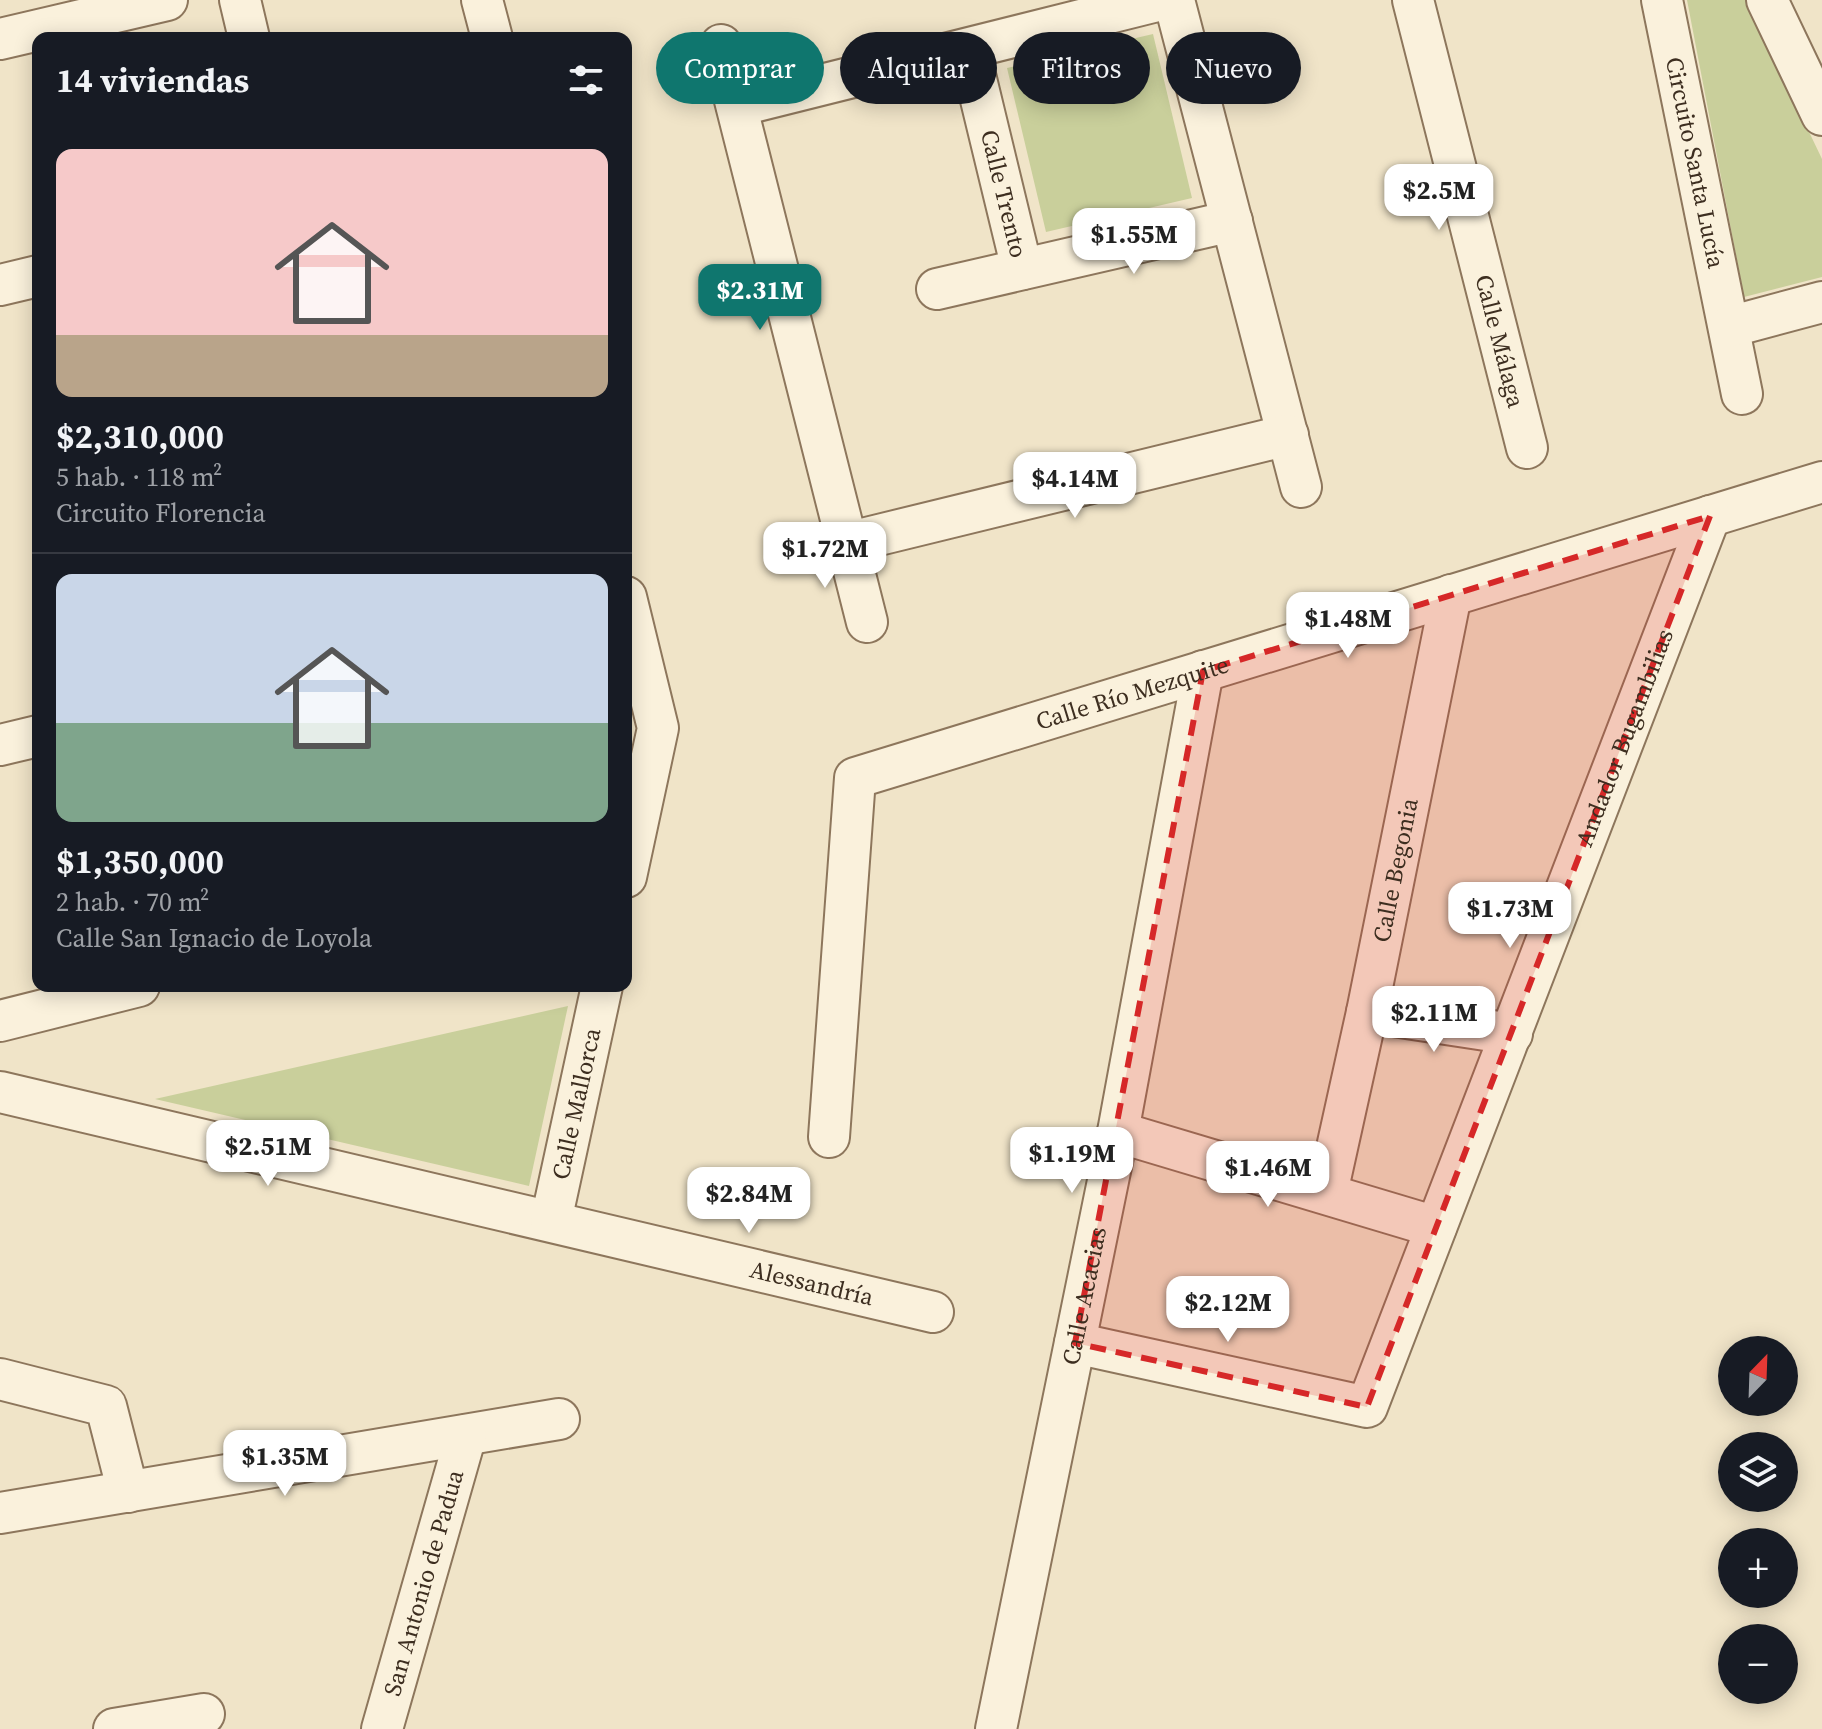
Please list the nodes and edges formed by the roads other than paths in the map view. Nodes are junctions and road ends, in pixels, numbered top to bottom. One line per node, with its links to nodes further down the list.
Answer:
1 (167, 0): 11 (street)
2 (240, 0): 9 (street)
3 (482, 0): 10 (street)
4 (1161, 0): 12 (street)
5 (1174, 0): 17 (street)
6 (1413, 0): 26 (street, Calle Málaga)
7 (1662, 0): 23 (street, Circuito Santa Lucía)
8 (1767, 0): 16 (street)
9 (248, 32)
10 (490, 32)
11 (0, 39)
12 (997, 43)
13 (840, 81): 15 (street)
14 (982, 104): 18 (street, Calle Trento)
15 (737, 106): 30 (street)
16 (1822, 115)
17 (1232, 221): 18 (street, Calle Trento); 25 (street)
18 (1022, 269): 21 (street)
19 (32, 277): 20 (street)
20 (0, 285)
21 (937, 289)
22 (1822, 302): 23 (street)
23 (1729, 327): 24 (street, Circuito Santa Lucía)
24 (1742, 394)
25 (1288, 435): 28 (street); 30 (street)
26 (1527, 448)
27 (1822, 482): 29 (street, Calle Río Mezquite)
28 (1301, 487)
29 (1710, 516): 31 (street, Calle Río Mezquite); 42 (street, Andador Bugambilias)
30 (846, 543): 33 (street)
31 (1451, 595): 34 (street, Calle Río Mezquite); 40 (street, Calle Begonia)
32 (632, 622): 37 (street)
33 (867, 622)
34 (1203, 671): 44 (street, Calle Acacias); 45 (street, Calle Río Mezquite)
35 (32, 737): 36 (street)
36 (0, 745)
37 (632, 845)
38 (115, 992): 41 (street)
39 (601, 992): 47 (street, Calle Mallorca)
40 (1367, 1012): 42 (street); 46 (street, Calle Begonia)
41 (0, 1021)
42 (1512, 1034): 48 (street, Andador Bugambilias)
43 (0, 1092): 47 (street, Alessandría)
44 (1118, 1132): 46 (street); 50 (street, Calle Acacias)
45 (829, 1137)
46 (1327, 1193): 48 (street)
47 (551, 1221): 49 (street, Alessandría)
48 (1436, 1227): 50 (street, Andador Bugambilias)
49 (933, 1312)
50 (1075, 1343): 59 (street, Calle Acacias)
51 (0, 1379): 54 (street)
52 (559, 1419): 53 (street)
53 (466, 1435): 54 (street); 58 (street, San Antonio de Padua)
54 (128, 1492): 55 (street)
55 (0, 1513)
56 (204, 1714): 57 (street)
57 (123, 1728)
58 (382, 1729)
59 (996, 1729)

